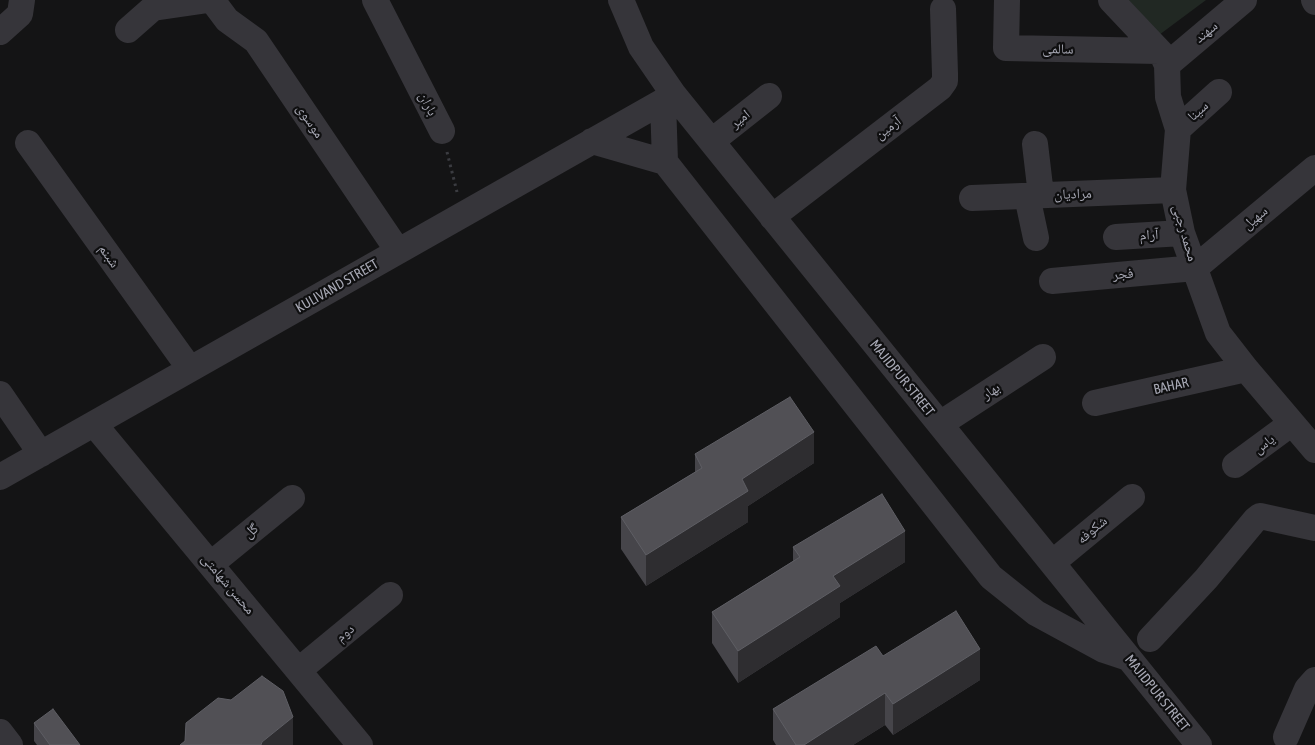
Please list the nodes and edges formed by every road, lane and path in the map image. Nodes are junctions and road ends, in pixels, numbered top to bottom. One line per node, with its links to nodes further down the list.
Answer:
1 (22, 0): 11 (street)
2 (208, 0): 10 (street)
3 (212, 0): 32 (street, موسوی)
4 (375, 0): 17 (street, باران)
5 (621, 0): 15 (street, MAJIDPUR STREET)
6 (1007, 0): 12 (street, سالمی)
7 (1111, 0): 12 (street)
8 (1244, 0): 12 (street, سهند)
9 (943, 9): 28 (street, آرمین)
10 (128, 30)
11 (0, 32)
12 (1163, 58): 16 (street, محمد رجبی)
13 (1219, 92): 16 (street, سینا)
14 (769, 96): 19 (street, امیر)
15 (668, 98): 18 (street, KULIVAND STREET); 19 (street, MAJIDPUR STREET); 22 (street)
16 (1178, 129): 24 (street, محمد رجبی)
17 (442, 131): 27 (path, باران)
18 (592, 141): 22 (street); 27 (street, KULIVAND STREET)
19 (712, 141): 28 (street, MAJIDPUR STREET)
20 (28, 142): 36 (street, شبنم)
21 (1035, 144): 25 (street)
22 (664, 162): 54 (street)
23 (1315, 168): 33 (street, سهیل)
24 (1173, 190): 25 (street, مرادیان); 29 (street, محمد رجبی)
25 (1034, 195): 26 (street, مرادیان); 31 (street)
26 (972, 198)
27 (462, 215): 32 (street, KULIVAND STREET)
28 (772, 217): 42 (street, MAJIDPUR STREET)
29 (1182, 233): 30 (street, آرام); 33 (street, محمد رجبی)
30 (1116, 237)
31 (1036, 238)
32 (398, 251): 36 (street, KULIVAND STREET)
33 (1195, 268): 34 (street, فجر); 37 (street, محمد رجبی)
34 (1052, 281)
35 (1043, 357): 42 (street, بهار)
36 (190, 369): 41 (street, KULIVAND STREET)
37 (1246, 369): 39 (street, BAHAR); 40 (street, محمد رجبی)
38 (0, 394): 44 (street)
39 (1095, 403)
40 (1292, 423): 43 (street, محمد رجبی); 45 (street, یاس)
41 (94, 424): 44 (street, KULIVAND STREET); 51 (street, محسن شهامتی)
42 (940, 424): 50 (street, MAJIDPUR STREET)
43 (1315, 450)
44 (41, 454): 46 (street, KULIVAND STREET)
45 (1235, 465)
46 (0, 477)
47 (1132, 497): 50 (street, شکوفه)
48 (292, 498): 51 (street, گل)
49 (1315, 528): 53 (street)
50 (1052, 563): 54 (street, MAJIDPUR STREET)
51 (211, 564): 55 (street, محسن شهامتی)
52 (390, 595): 55 (street, دوم)
53 (1150, 640)
54 (1129, 658): 61 (street, MAJIDPUR STREET)
55 (299, 670): 60 (street, محسن شهامتی)
56 (1315, 680): 58 (street)
57 (0, 732): 59 (street)
58 (1286, 737)
59 (10, 745)
60 (360, 745)
61 (1199, 745)

